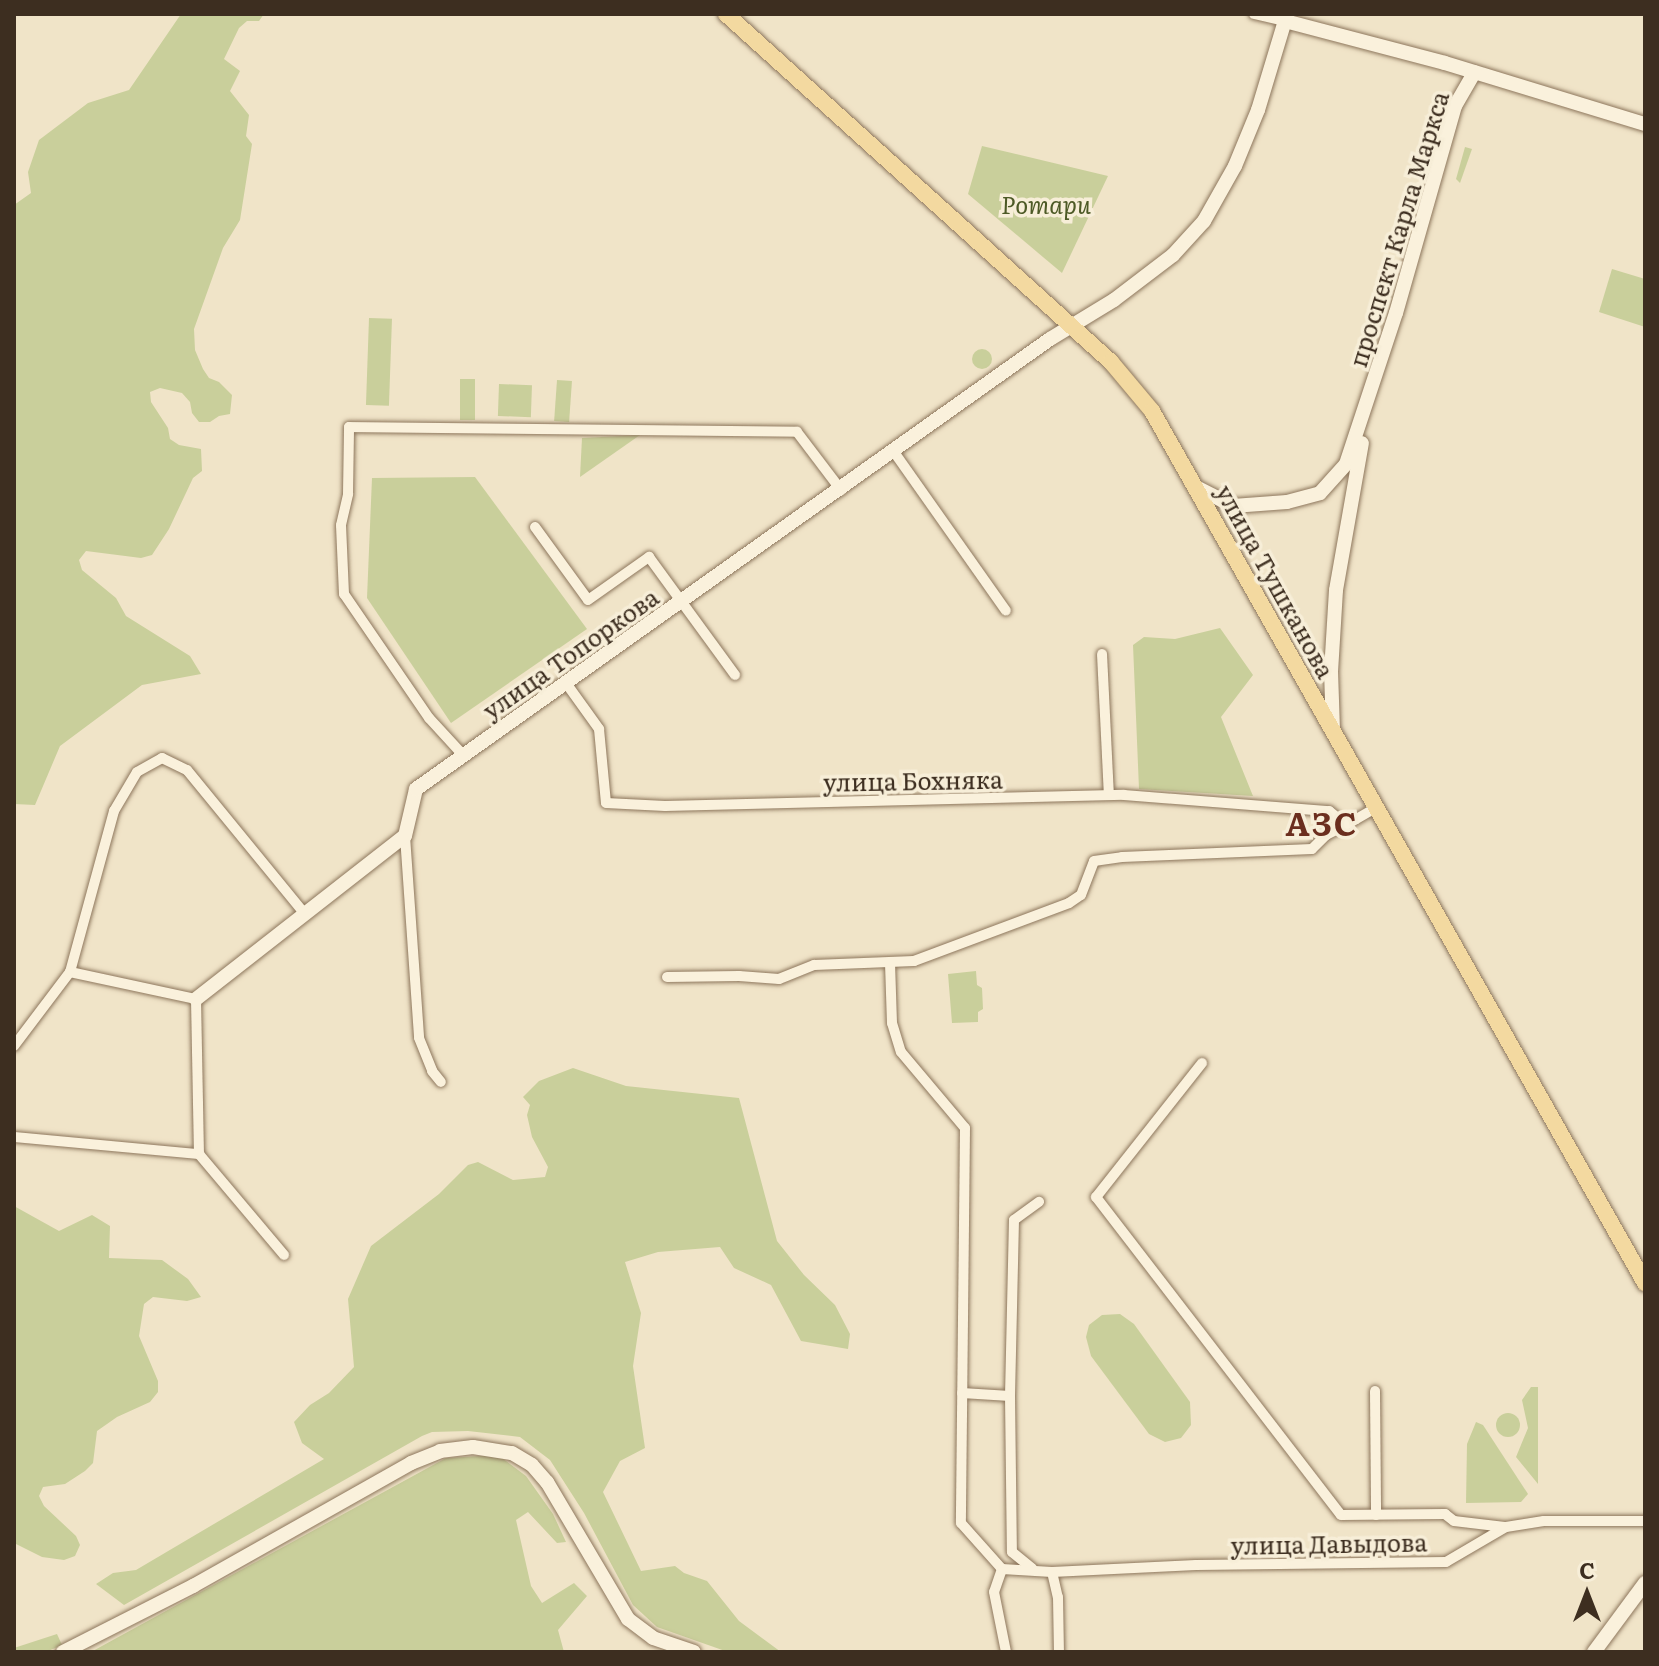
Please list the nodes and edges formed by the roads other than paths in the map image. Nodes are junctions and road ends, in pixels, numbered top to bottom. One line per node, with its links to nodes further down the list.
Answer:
1 (726, 14): 6 (main road, улица Тушканова)
2 (1254, 14): 3 (street, проспект Карла Маркса)
3 (1286, 18): 4 (main road, проспект Карла Маркса); 6 (main road, улица Топоркова)
4 (1475, 72): 5 (main road, проспект Карла Маркса); 7 (main road, проспект Карла Маркса)
5 (1645, 124)
6 (1072, 326): 8 (main road, улица Топоркова); 9 (main road, улица Тушканова)
7 (1368, 401): 9 (main road); 17 (main road)
8 (894, 452): 10 (main road, улица Топоркова); 13 (street)
9 (1194, 486): 17 (main road, улица Тушканова)
10 (841, 490): 12 (main road, улица Топоркова); 18 (street)
11 (535, 527): 12 (street)
12 (682, 602): 15 (street); 16 (main road, улица Топоркова)
13 (1006, 611)
14 (1102, 654): 19 (street)
15 (735, 675)
16 (566, 683): 18 (main road, улица Топоркова); 19 (street, улица Бохняка)
17 (1333, 732): 20 (main road, улица Тушканова)
18 (463, 755): 22 (main road, улица Топоркова)
19 (1109, 795): 21 (street, улица Бохняка)
20 (1376, 808): 21 (street); 35 (main road, улица Тушканова)
21 (1346, 825): 24 (street)
22 (405, 836): 23 (main road); 30 (street)
23 (305, 914): 25 (street); 27 (main road)
24 (890, 963): 26 (street); 37 (street)
25 (70, 972): 27 (street); 28 (street)
26 (667, 977)
27 (196, 999): 32 (street)
28 (14, 1046)
29 (1202, 1063): 39 (street)
30 (441, 1082)
31 (14, 1137): 32 (street)
32 (199, 1154): 34 (street)
33 (1039, 1202): 38 (street)
34 (284, 1255)
35 (1645, 1283)
36 (1375, 1391): 39 (street)
37 (962, 1393): 38 (street); 42 (street)
38 (1010, 1396): 43 (street)
39 (1376, 1515): 41 (street)
40 (1642, 1522): 41 (street, улица Давыдова)
41 (1506, 1527): 44 (street, улица Давыдова)
42 (1002, 1569): 43 (street, улица Давыдова); 48 (street)
43 (1034, 1569): 44 (street, улица Давыдова)
44 (1052, 1572): 49 (street)
45 (1645, 1583): 50 (main road)
46 (63, 1652): 47 (main road)
47 (694, 1652)
48 (1006, 1652)
49 (1059, 1652)
50 (1594, 1652)

